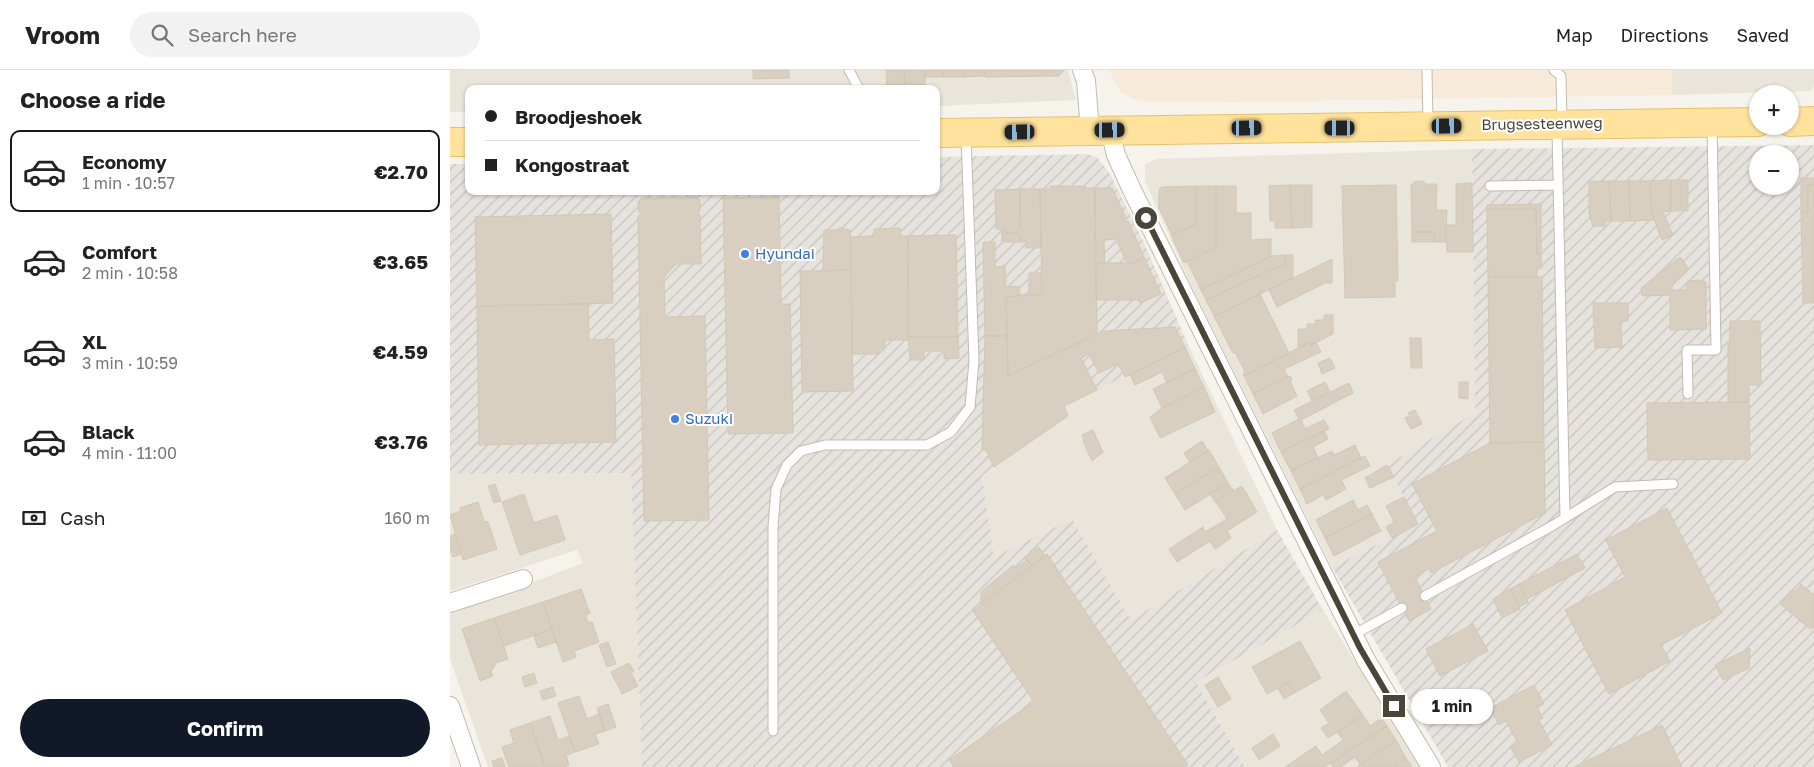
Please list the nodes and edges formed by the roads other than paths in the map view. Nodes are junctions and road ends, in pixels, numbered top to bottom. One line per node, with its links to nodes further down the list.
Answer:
1 (849, 70): 5 (lane)
2 (1082, 70): 12 (street)
3 (1427, 70): 11 (lane)
4 (1554, 70): 10 (lane)
5 (857, 85)
6 (1814, 121): 9 (main road)
7 (1712, 122): 8 (main road, Brugsesteenweg); 10 (main road, Brugsesteenweg); 19 (lane)
8 (1749, 122)
9 (1799, 122)
10 (1560, 124): 11 (main road, Brugsesteenweg); 18 (lane)
11 (1428, 126): 12 (main road, Brugsesteenweg)
12 (1100, 130): 14 (main road, Brugsesteenweg); 26 (street)
13 (940, 132): 14 (main road, Brugsesteenweg)
14 (966, 132): 28 (lane)
15 (450, 142): 16 (main road)
16 (465, 142)
17 (1490, 186): 18 (lane)
18 (1558, 186): 21 (lane)
19 (1688, 394)
20 (1673, 484): 21 (lane)
21 (1564, 518): 23 (lane)
22 (523, 579): 24 (street)
23 (1425, 596)
24 (450, 604)
25 (1402, 608): 26 (lane)
26 (1353, 635): 30 (street)
27 (450, 706): 29 (street)
28 (773, 731)
29 (470, 767)
30 (1431, 767)

